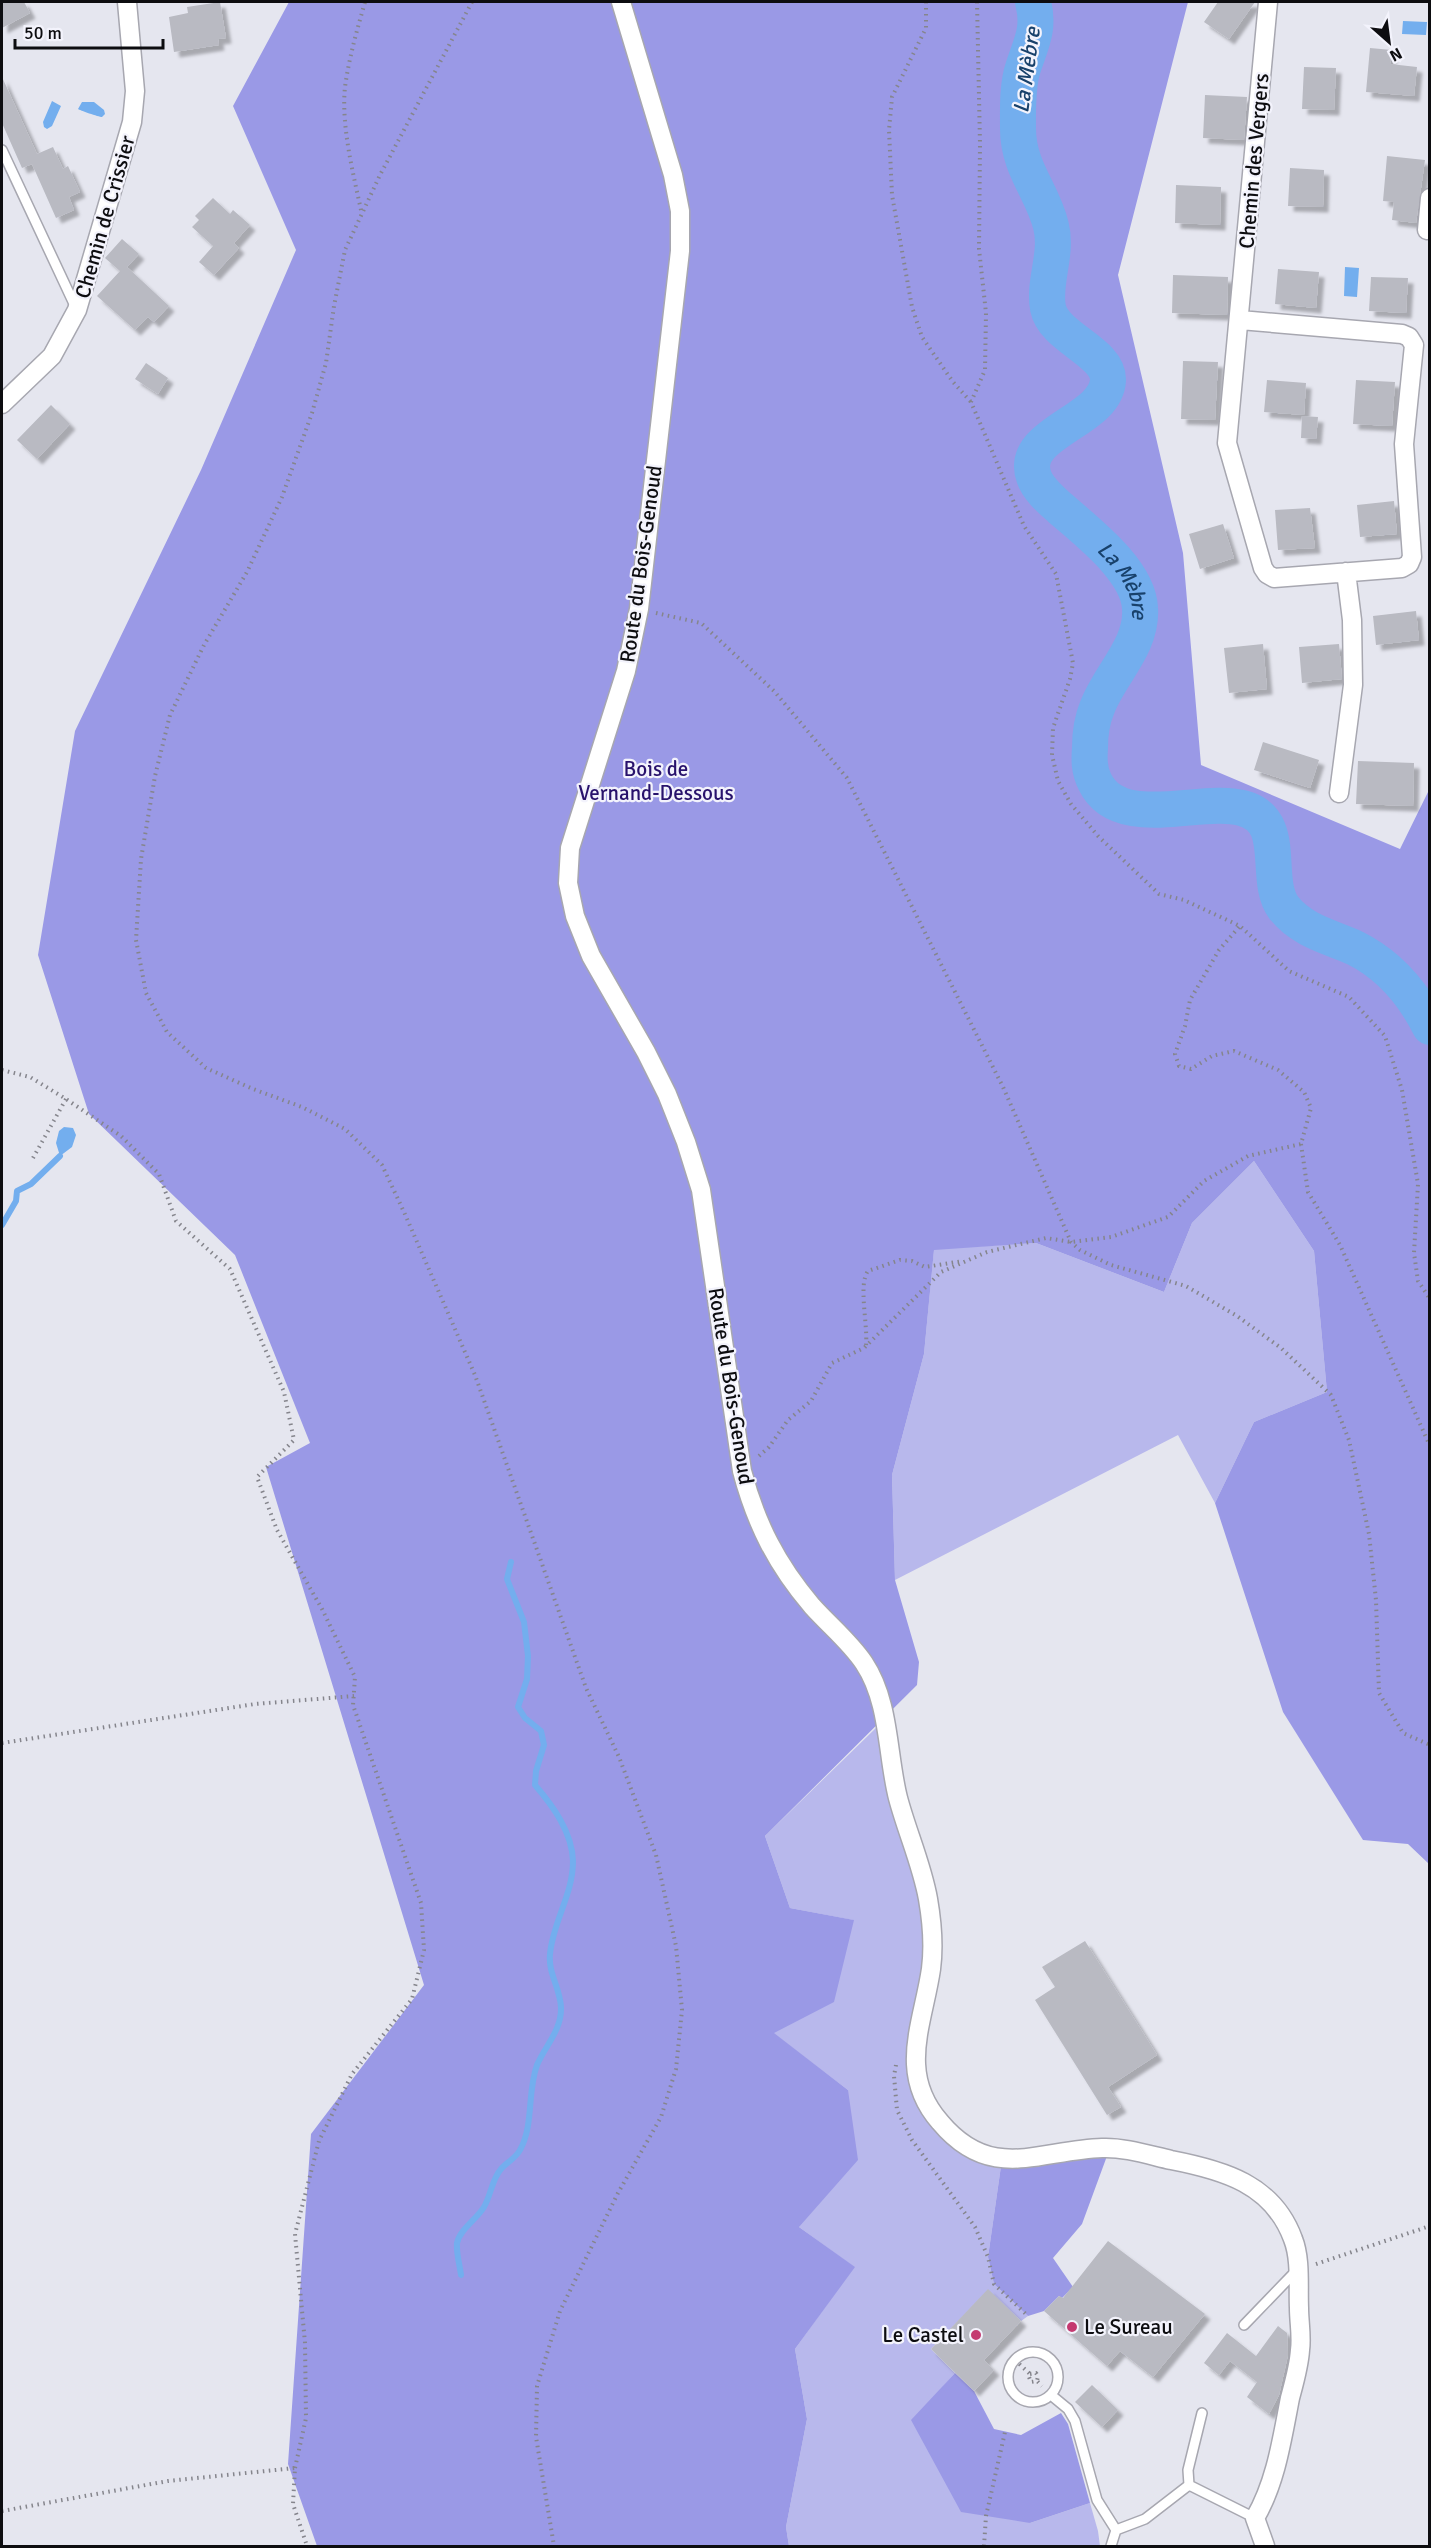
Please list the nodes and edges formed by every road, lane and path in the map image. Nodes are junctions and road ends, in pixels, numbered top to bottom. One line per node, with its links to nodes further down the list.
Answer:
1 (127, 2): 12 (street, Chemin de Crissier)
2 (365, 2): 10 (path)
3 (472, 2): 10 (path)
4 (621, 2): 17 (street, Route du Bois-Genoud)
5 (926, 2): 14 (path)
6 (977, 2): 14 (path)
7 (1268, 2): 13 (street, Chemin des Vergers)
8 (2, 150): 12 (lane)
9 (1430, 198): 11 (street)
10 (362, 212): 48 (path)
11 (1427, 230)
12 (77, 310): 15 (street, Chemin de Crissier)
13 (1240, 320): 16 (street, Chemin des Vergers); 16 (street, Chemin des Vergers)
14 (971, 402): 19 (path)
15 (2, 404)
16 (1346, 572): 18 (street)
17 (639, 609): 24 (path); 29 (street, Route du Bois-Genoud)
18 (1339, 793)
19 (1240, 926): 22 (path); 26 (path)
20 (2, 1070): 21 (path)
21 (66, 1099): 23 (path); 30 (path)
22 (1301, 1144): 24 (path); 28 (path)
23 (33, 1158)
24 (1071, 1242): 25 (path); 32 (path)
25 (968, 1261): 27 (path); 27 (path)
26 (1430, 1299)
27 (866, 1346): 29 (path)
28 (1430, 1446)
29 (742, 1471): 35 (street, Route du Bois-Genoud)
30 (354, 1696): 31 (path); 42 (path)
31 (2, 1743)
32 (1430, 1745)
33 (897, 2055): 36 (path)
34 (1430, 2226): 35 (path)
35 (1297, 2270): 37 (lane); 45 (street, Route du Bois-Genoud)
36 (1028, 2316)
37 (1244, 2325)
38 (1015, 2360): 39 (path); 39 (lane); 39 (lane)
39 (1051, 2395): 46 (lane)
40 (1202, 2413): 43 (lane)
41 (1005, 2432): 49 (path)
42 (295, 2468): 44 (path); 47 (path)
43 (1189, 2485): 45 (lane); 46 (lane)
44 (2, 2511)
45 (1255, 2518): 51 (street)
46 (1116, 2530): 50 (lane)
47 (307, 2547)
48 (554, 2547)
49 (984, 2547)
50 (1111, 2547)
51 (1264, 2547)

